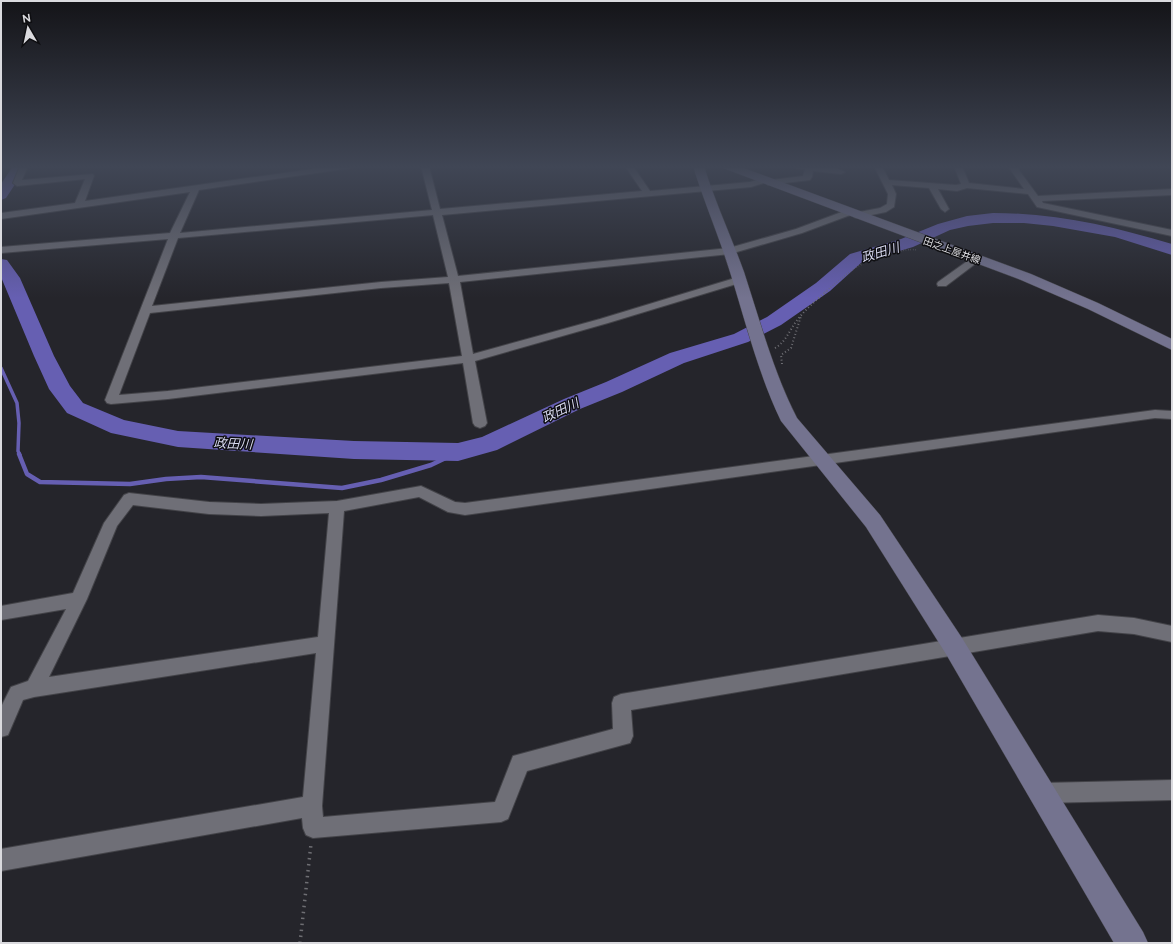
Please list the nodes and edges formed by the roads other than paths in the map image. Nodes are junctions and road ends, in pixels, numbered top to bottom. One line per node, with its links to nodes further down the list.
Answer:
1 (43, 210): 11 (street)
2 (186, 210): 13 (street)
3 (436, 210): 9 (street)
4 (468, 210): 9 (street)
5 (713, 210): 15 (street)
6 (842, 210): 10 (street, 田之上屋井線)
7 (884, 210): 10 (street)
8 (1064, 210): 12 (street)
9 (437, 213): 13 (street); 17 (street)
10 (853, 214): 15 (street); 16 (street, 田之上屋井線)
11 (1, 216)
12 (1172, 233)
13 (174, 236): 14 (street); 20 (street)
14 (1, 250)
15 (730, 251): 17 (street); 18 (street)
16 (976, 259): 19 (street); 21 (street, 田之上屋井線)
17 (454, 280): 20 (street); 22 (street)
18 (739, 280): 22 (street); 25 (street)
19 (942, 284)
20 (146, 310): 22 (street)
21 (1172, 345)
22 (469, 359): 24 (street)
23 (1172, 415): 25 (street)
24 (480, 423)
25 (823, 460): 26 (street); 31 (street)
26 (337, 507): 27 (street); 30 (street)
27 (79, 599): 28 (street); 32 (street)
28 (1, 613)
29 (1172, 634): 31 (street)
30 (325, 644): 32 (street); 36 (street)
31 (954, 646): 35 (street); 36 (street)
32 (34, 688): 33 (street)
33 (1, 728)
34 (1172, 790): 35 (street)
35 (1042, 793): 38 (street)
36 (312, 806): 37 (street)
37 (1, 860)
38 (1132, 943)

